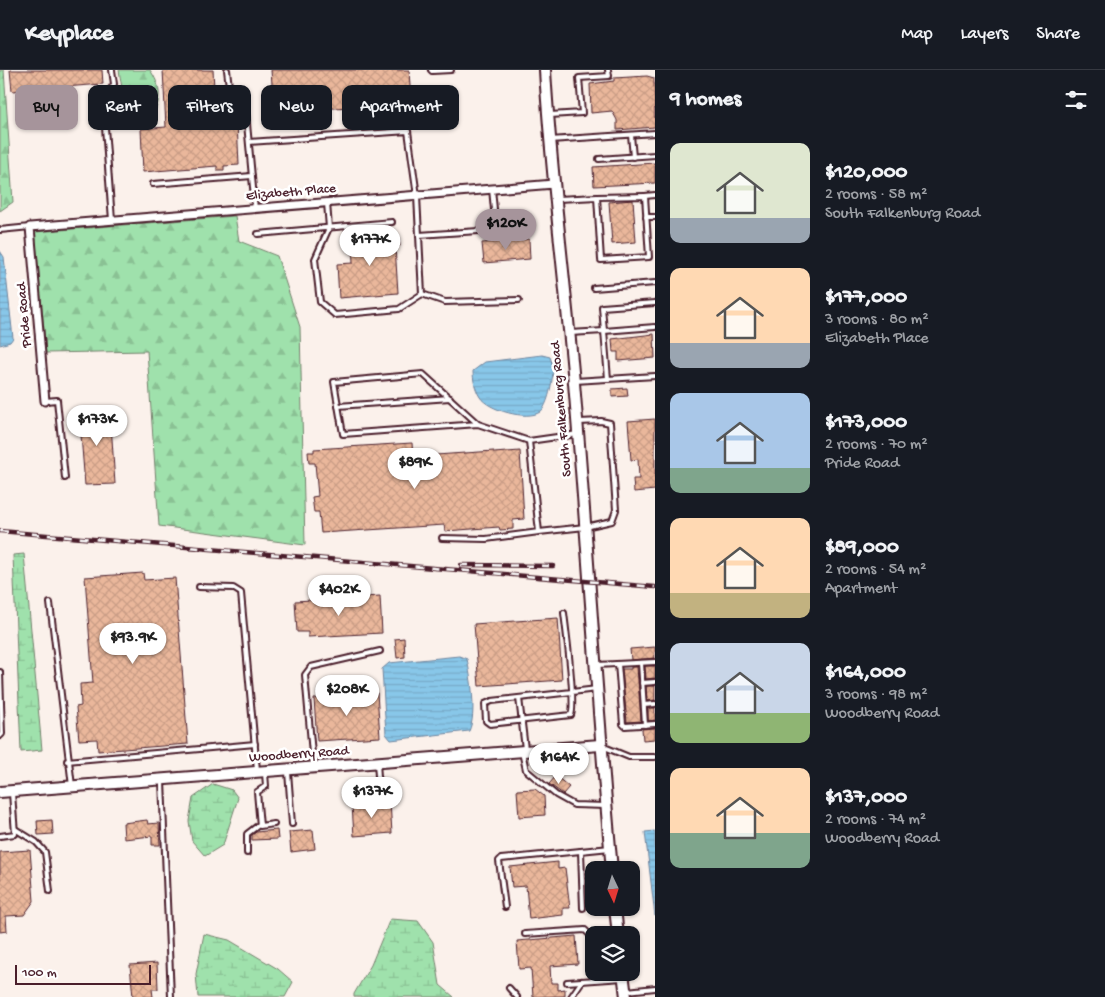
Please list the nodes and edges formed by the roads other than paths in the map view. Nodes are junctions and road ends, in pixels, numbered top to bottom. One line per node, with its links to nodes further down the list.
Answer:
1 (112, 70): 28 (lane)
2 (228, 70): 11 (lane)
3 (432, 70): 4 (lane)
4 (451, 70)
5 (545, 70): 7 (street, South Falkenburg Road)
6 (608, 70): 7 (lane)
7 (548, 116): 10 (street, South Falkenburg Road)
8 (655, 133): 9 (lane)
9 (631, 135): 10 (lane); 13 (lane)
10 (550, 140): 17 (street, South Falkenburg Road)
11 (249, 142): 15 (lane); 20 (lane)
12 (655, 155): 13 (lane)
13 (633, 157): 14 (lane)
14 (599, 159)
15 (252, 176): 16 (lane); 25 (lane)
16 (153, 184)
17 (554, 184): 18 (street, Elizabeth Place); 23 (street, South Falkenburg Road)
18 (492, 189): 20 (street, Elizabeth Place); 34 (lane)
19 (655, 195): 21 (lane)
20 (417, 196): 24 (street, Elizabeth Place); 36 (lane)
21 (645, 196): 22 (lane); 26 (lane)
22 (597, 198): 23 (lane); 39 (lane)
23 (555, 199): 48 (street, South Falkenburg Road)
24 (327, 203): 25 (street, Elizabeth Place); 31 (lane)
25 (255, 209): 28 (street, Elizabeth Place)
26 (646, 217): 27 (lane); 37 (lane)
27 (655, 217)
28 (112, 220): 30 (street, Elizabeth Place)
29 (392, 222): 31 (lane)
30 (30, 227): 33 (lane); 53 (street, Pride Road)
31 (328, 228): 35 (lane); 43 (lane)
32 (524, 228): 34 (lane)
33 (0, 230)
34 (496, 230): 36 (lane)
35 (258, 234)
36 (419, 235): 43 (lane)
37 (648, 238): 38 (lane); 39 (lane)
38 (655, 238)
39 (649, 257): 40 (lane)
40 (655, 258)
41 (655, 283): 42 (lane)
42 (594, 288)
43 (422, 294): 44 (lane)
44 (519, 300)
45 (655, 303): 47 (lane)
46 (655, 327): 47 (lane)
47 (604, 331): 48 (lane); 50 (lane)
48 (569, 334): 51 (street, South Falkenburg Road)
49 (655, 376): 50 (lane)
50 (608, 379): 51 (lane)
51 (574, 381): 55 (street, South Falkenburg Road)
52 (450, 398): 54 (lane); 54 (lane); 56 (lane)
53 (45, 401): 59 (lane)
54 (338, 406): 56 (lane)
55 (577, 422): 57 (street, South Falkenburg Road); 60 (lane)
56 (478, 424): 58 (lane)
57 (578, 434): 58 (lane); 60 (street, South Falkenburg Road)
58 (529, 441): 61 (lane)
59 (65, 478)
60 (586, 527): 61 (lane); 70 (street, South Falkenburg Road)
61 (539, 532): 62 (lane)
62 (442, 538)
63 (199, 587): 83 (lane)
64 (50, 603): 87 (lane)
65 (564, 613): 75 (lane)
66 (380, 651): 89 (lane)
67 (655, 662): 68 (lane)
68 (641, 663): 69 (lane); 72 (lane)
69 (618, 664): 70 (lane); 81 (lane)
70 (595, 666): 74 (street, South Falkenburg Road)
71 (0, 672): 82 (lane)
72 (642, 682): 73 (lane); 78 (lane)
73 (655, 682)
74 (597, 689): 75 (lane); 84 (street, South Falkenburg Road)
75 (572, 692): 76 (lane); 79 (lane)
76 (519, 698): 79 (lane); 79 (lane)
77 (655, 704): 78 (lane)
78 (644, 705): 81 (lane)
79 (522, 721): 85 (lane)
80 (655, 724): 81 (lane)
81 (645, 725)
82 (0, 736)
83 (255, 744): 87 (lane); 91 (lane)
84 (600, 745): 85 (street, Woodberry Road); 86 (lane); 97 (street, South Falkenburg Road)
85 (524, 751): 88 (street, Woodberry Road); 97 (lane)
86 (655, 756)
87 (67, 760): 93 (lane)
88 (376, 763): 89 (street, Woodberry Road); 94 (lane)
89 (314, 768): 90 (street, Woodberry Road)
90 (287, 770): 91 (street, Woodberry Road); 100 (lane)
91 (261, 772): 92 (street, Woodberry Road); 98 (lane)
92 (162, 779): 93 (street, Woodberry Road); 119 (lane)
93 (72, 786): 95 (street, Woodberry Road)
94 (379, 790)
95 (12, 791): 96 (street, Woodberry Road); 101 (lane)
96 (0, 792)
97 (606, 806): 103 (street, South Falkenburg Road)
98 (260, 824): 99 (lane); 105 (lane)
99 (274, 824)
100 (292, 824)
101 (15, 829): 102 (lane); 107 (lane)
102 (0, 836)
103 (610, 848): 104 (lane); 106 (street, South Falkenburg Road)
104 (581, 851): 108 (lane); 109 (lane)
105 (247, 853)
106 (611, 861)
107 (50, 891)
108 (505, 907)
109 (583, 908)
110 (585, 930): 111 (lane)
111 (526, 934)
112 (582, 981): 113 (lane); 115 (lane); 121 (lane)
113 (585, 981)
114 (624, 981): 118 (street)
115 (566, 982)
116 (509, 988): 120 (lane)
117 (655, 988): 118 (lane)
118 (625, 994)
119 (171, 997)
120 (517, 997)
121 (571, 997)

